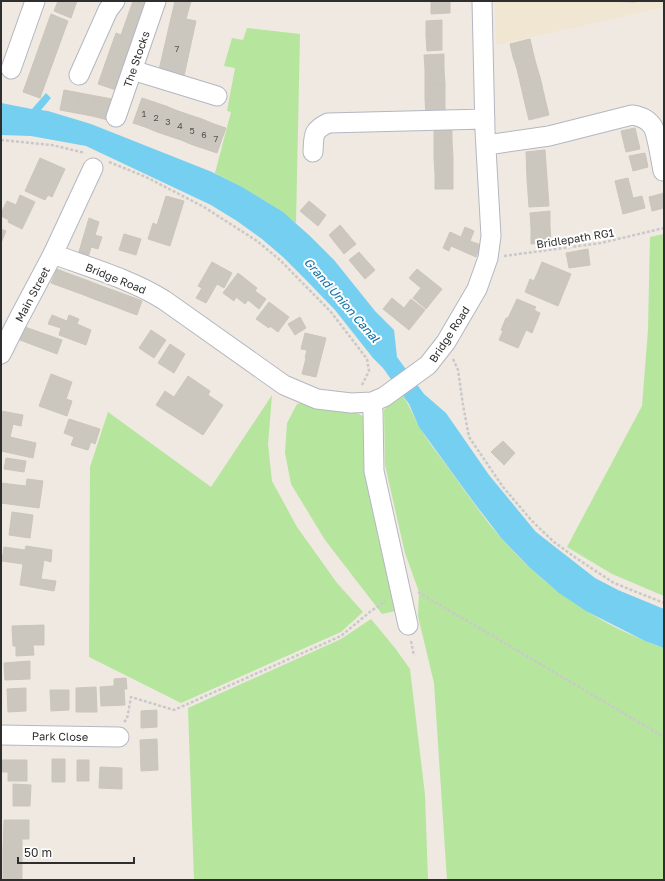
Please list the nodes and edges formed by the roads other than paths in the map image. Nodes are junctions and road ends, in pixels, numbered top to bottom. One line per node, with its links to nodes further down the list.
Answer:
1 (35, 1): 5 (street)
2 (115, 1): 7 (street)
3 (156, 1): 6 (street, The Stocks)
4 (482, 1): 10 (street, Bridge Road)
5 (11, 70)
6 (132, 70): 8 (street); 9 (street, The Stocks)
7 (79, 75)
8 (217, 96)
9 (116, 117)
10 (485, 119): 11 (street, Bridge Road); 12 (street)
11 (487, 145): 14 (street); 17 (street, Bridge Road)
12 (313, 152)
13 (96, 161): 15 (street, Main Street)
14 (663, 171)
15 (53, 254): 16 (street, Main Street); 17 (street, Bridge Road)
16 (1, 354)
17 (378, 400): 18 (street)
18 (408, 625)
19 (1, 735): 20 (street, Park Close)
20 (116, 737)

